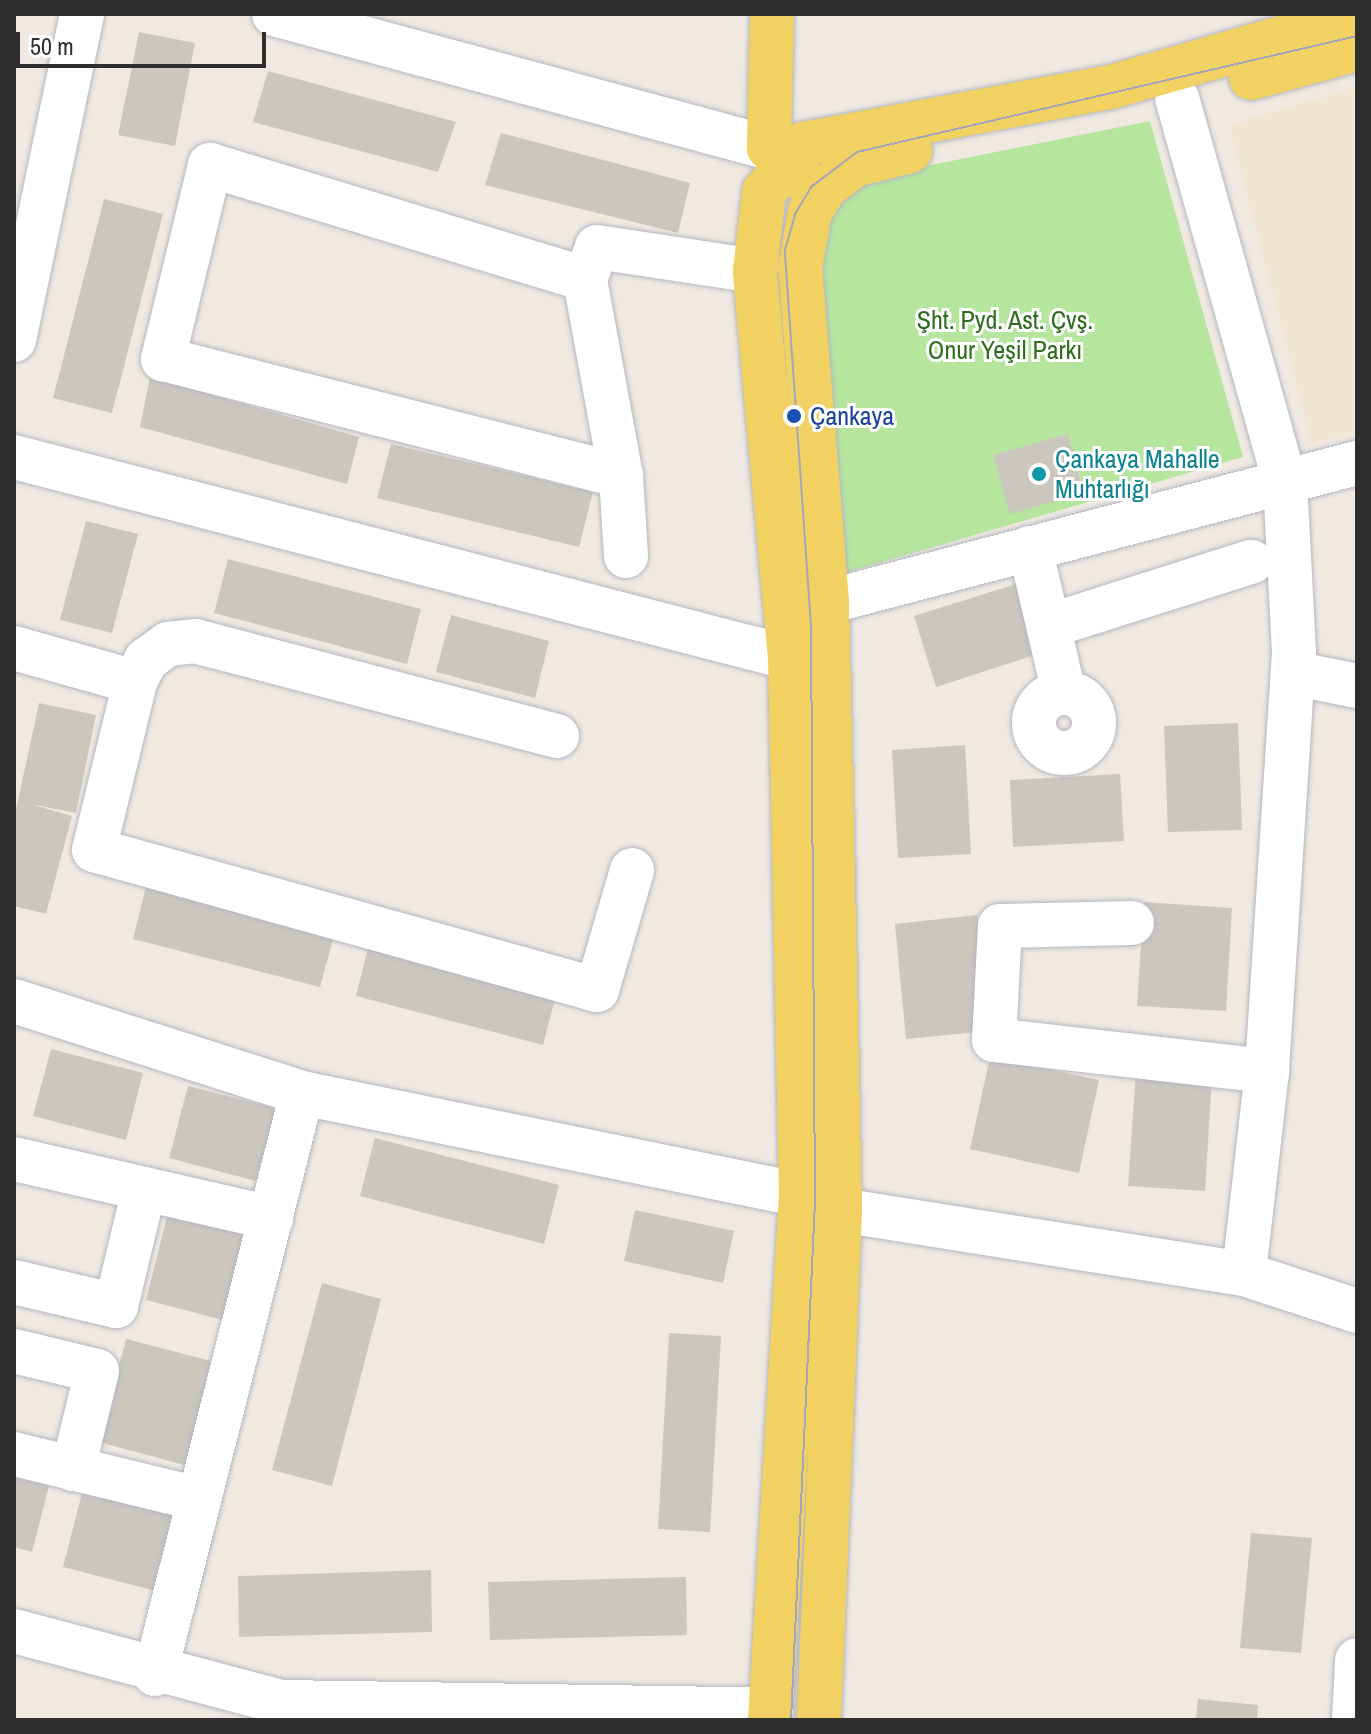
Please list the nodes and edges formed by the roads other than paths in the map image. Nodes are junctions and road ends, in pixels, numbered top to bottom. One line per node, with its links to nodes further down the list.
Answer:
1 (82, 14): 9 (street)
2 (274, 14): 7 (street)
3 (772, 14): 7 (main road)
4 (1357, 16): 7 (main road)
5 (1357, 49): 6 (main road)
6 (1177, 98): 8 (main road); 16 (street)
7 (776, 158): 8 (main road); 10 (main road)
8 (825, 188): 20 (main road)
9 (24, 244): 12 (street)
10 (755, 271): 11 (street); 23 (main road)
11 (585, 279): 15 (street); 15 (street)
12 (14, 340)
13 (14, 457): 23 (street)
14 (1357, 463): 16 (street)
15 (621, 476): 18 (street)
16 (1285, 481): 17 (street); 24 (street)
17 (1030, 548): 20 (street); 21 (street)
18 (626, 556)
19 (1251, 562): 21 (street)
20 (827, 602): 23 (street); 36 (main road)
21 (1052, 625): 27 (street)
22 (14, 648): 25 (street)
23 (790, 658): 36 (main road)
24 (1293, 673): 26 (street); 32 (street)
25 (135, 682): 28 (street); 29 (street)
26 (1357, 686)
27 (1064, 693)
28 (557, 736)
29 (632, 870)
30 (1132, 923): 32 (street)
31 (14, 1001): 33 (street)
32 (1267, 1071): 38 (street)
33 (302, 1093): 36 (street); 37 (street)
34 (14, 1159): 35 (street)
35 (144, 1189): 37 (street); 39 (street)
36 (820, 1203): 38 (street); 50 (main road); 51 (main road)
37 (271, 1218): 44 (street)
38 (1244, 1274): 40 (street)
39 (14, 1282)
40 (1357, 1311)
41 (14, 1351): 43 (street)
42 (14, 1454): 43 (street)
43 (73, 1469): 44 (street)
44 (199, 1499): 47 (street)
45 (14, 1631): 47 (street)
46 (1357, 1660): 52 (street)
47 (155, 1674): 48 (street)
48 (281, 1711): 49 (street)
49 (529, 1713): 50 (street)
50 (771, 1715)
51 (819, 1720)
52 (1354, 1720)

